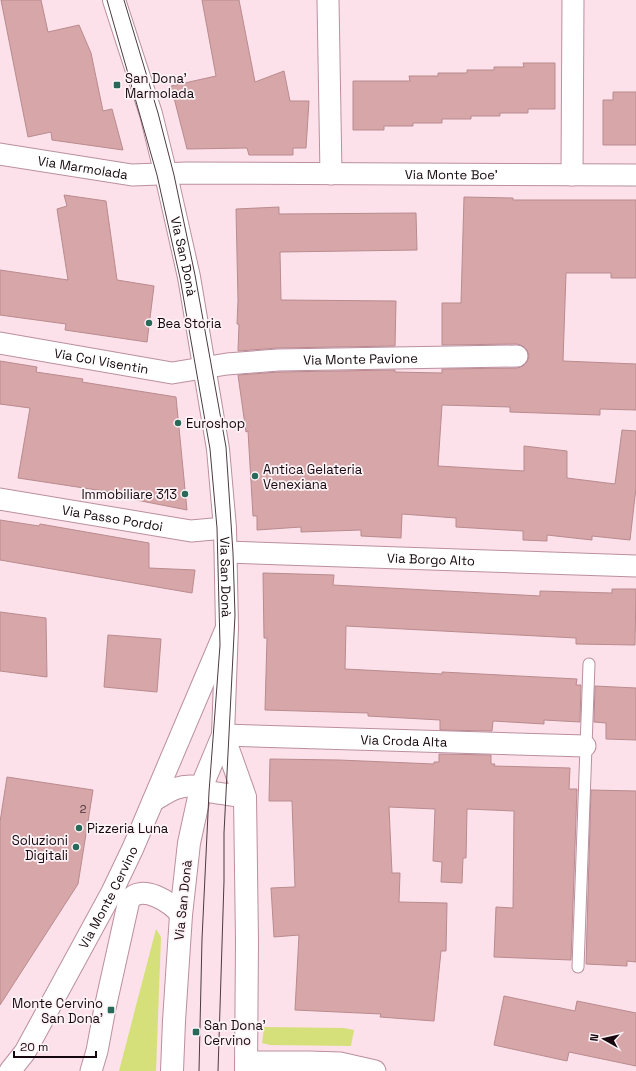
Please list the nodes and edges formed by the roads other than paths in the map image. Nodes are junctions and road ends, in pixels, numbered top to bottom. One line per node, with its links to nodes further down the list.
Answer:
1 (114, 0): 6 (main road, Via San Donà)
2 (328, 0): 5 (street)
3 (573, 0): 7 (street)
4 (0, 154): 6 (street, Via Marmolada)
5 (330, 174): 6 (street, Via Monte Boe'); 7 (street, Via Monte Boe')
6 (166, 175): 11 (main road, Via San Donà)
7 (572, 175): 8 (street, Via Monte Boe')
8 (636, 175)
9 (0, 344): 11 (street, Via Col Visentin)
10 (517, 356): 11 (street, Via Monte Pavione)
11 (204, 368): 13 (main road, Via San Donà)
12 (0, 499): 13 (street, Via Passo Pordoi)
13 (225, 528): 14 (main road, Via San Donà)
14 (226, 552): 15 (street, Via Borgo Alto); 16 (main road, Via San Donà)
15 (636, 566)
16 (227, 627): 18 (main road, Via San Donà); 22 (street, Via Monte Cervino)
17 (589, 664): 19 (lane)
18 (223, 735): 19 (street, Via Croda Alta); 20 (main road, Via San Donà); 21 (main road, Via San Donà)
19 (585, 746): 24 (lane)
20 (201, 788): 21 (street); 22 (street); 23 (main road, Via San Donà)
21 (245, 797): 25 (main road, Via San Donà)
22 (153, 801): 26 (street, Via Monte Cervino)
23 (181, 915): 27 (street, Via Monte Cervino); 28 (main road, Via San Donà)
24 (578, 967)
25 (246, 1067): 29 (street)
26 (10, 1071)
27 (91, 1071)
28 (172, 1071)
29 (375, 1071)

